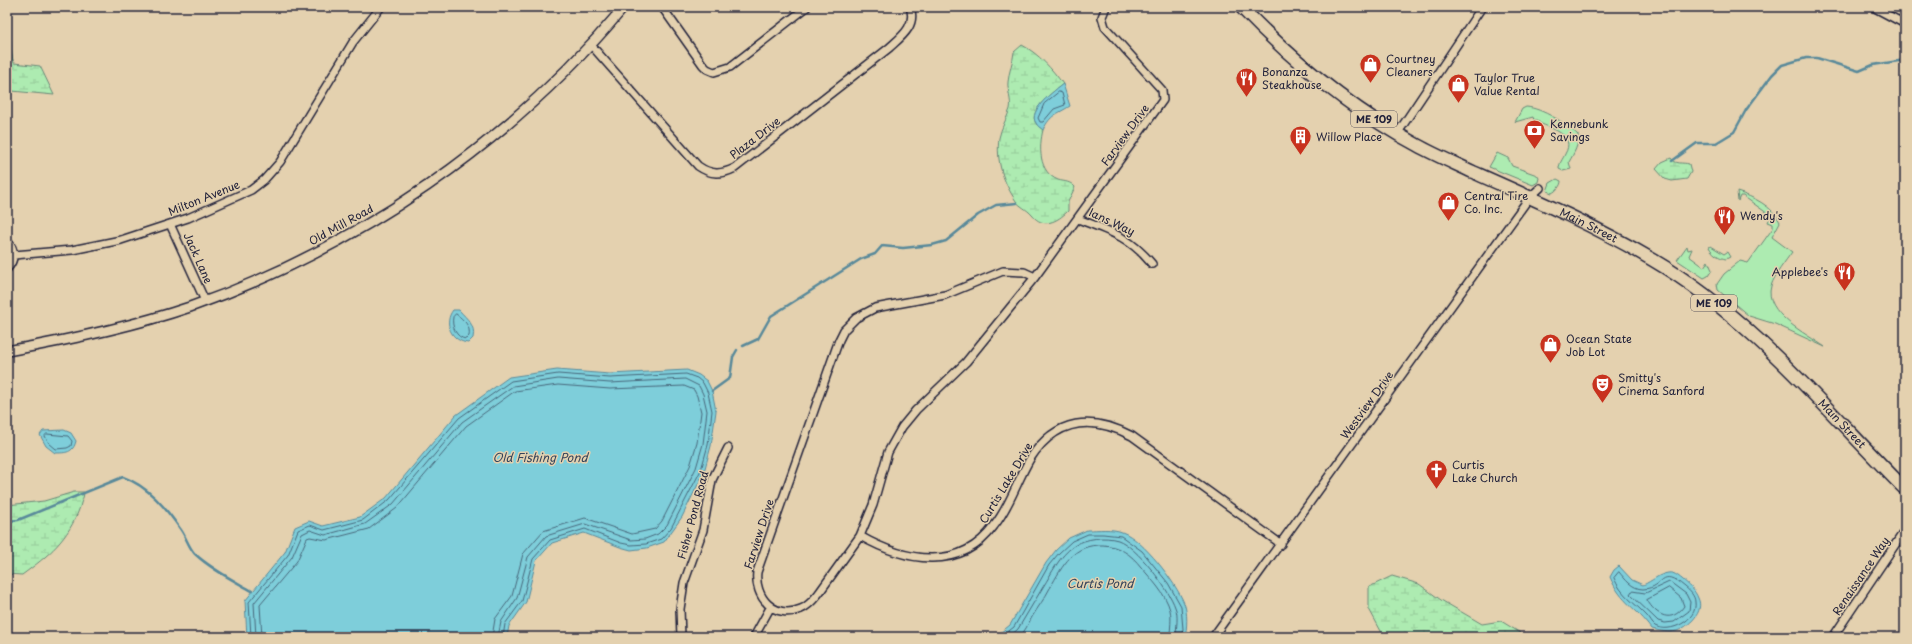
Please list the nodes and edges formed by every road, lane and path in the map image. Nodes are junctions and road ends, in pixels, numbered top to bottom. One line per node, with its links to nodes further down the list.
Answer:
1 (381, 7): 16 (street, Milton Avenue)
2 (624, 7): 11 (street, Old Mill Road)
3 (662, 7): 4 (street)
4 (807, 7)
5 (910, 7): 11 (street, Plaza Drive)
6 (1106, 7): 15 (street, Farview Drive)
7 (1241, 7): 12 (highway, Main Street / ME 109)
8 (1482, 7): 12 (street)
9 (1873, 7): 10 (street)
10 (1905, 24)
11 (591, 45): 22 (street, Old Mill Road)
12 (1397, 134): 14 (highway, Main Street / ME 109)
13 (1540, 188): 14 (street, Westview Drive)
14 (1529, 198): 25 (highway, Main Street / ME 109); 28 (street, Westview Drive)
15 (1078, 219): 19 (street, Ians Way); 21 (street, Farview Drive)
16 (170, 224): 18 (street, Milton Avenue); 22 (street, Jack Lane)
17 (7, 241): 18 (street)
18 (14, 255): 20 (street)
19 (1152, 264)
20 (7, 269)
21 (1035, 277): 27 (street, Farview Drive); 29 (street, Farview Drive)
22 (205, 301): 23 (street, Old Mill Road)
23 (7, 351)
24 (728, 448): 31 (street, Fisher Pond Road)
25 (1905, 488)
26 (1905, 530): 30 (street, Renaissance Way)
27 (860, 536): 28 (street, Curtis Lake Drive); 29 (street, Farview Drive)
28 (1281, 544): 33 (street, Westview Drive)
29 (770, 608): 32 (street)
30 (1835, 634)
31 (681, 637)
32 (754, 637)
33 (1213, 637)

